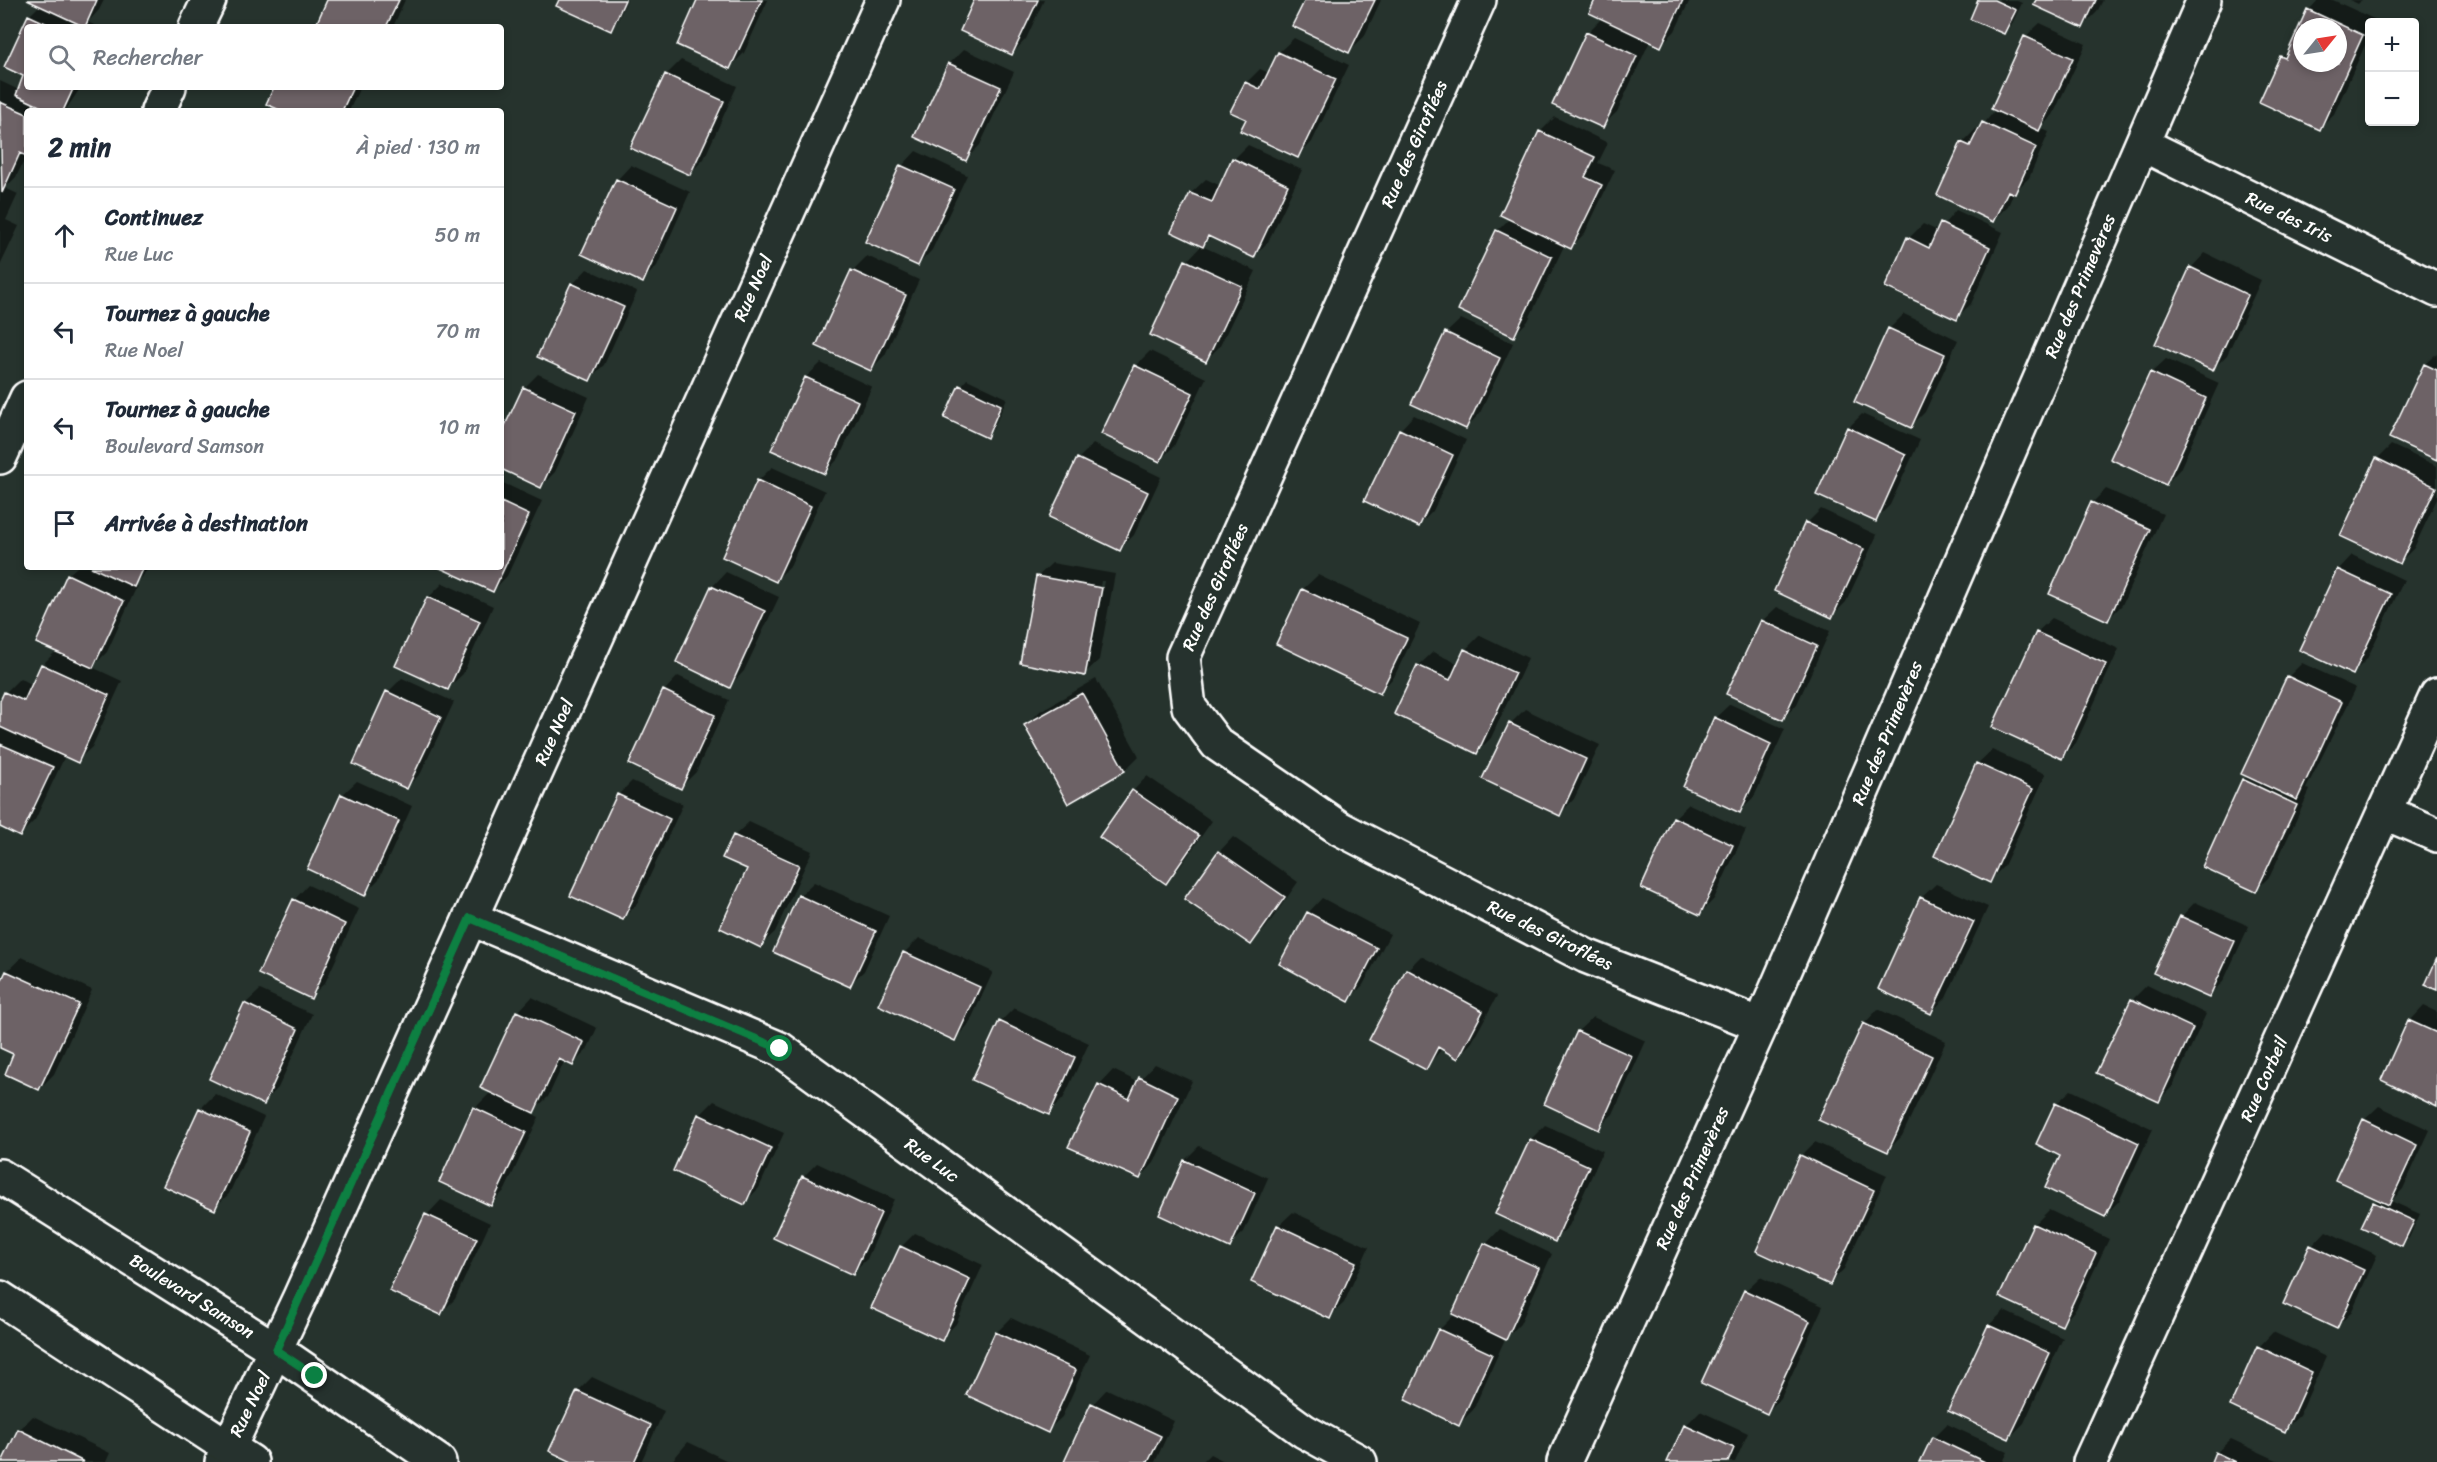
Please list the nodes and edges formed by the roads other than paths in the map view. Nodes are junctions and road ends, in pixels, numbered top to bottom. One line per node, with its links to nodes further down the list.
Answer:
1 (209, 0): 5 (street)
2 (883, 0): 15 (street, Rue Noel)
3 (1479, 0): 16 (street, Rue des Giroflées)
4 (2204, 0): 8 (street, Rue des Primevères)
5 (197, 24)
6 (168, 90): 7 (street)
7 (159, 108)
8 (2142, 144): 9 (street, Rue des Iris); 16 (street, Rue des Primevères)
9 (2437, 290)
10 (24, 405): 11 (street)
11 (0, 457)
12 (2437, 695): 13 (street, Rue Corbeil)
13 (2386, 813): 14 (street); 24 (street, Rue Corbeil)
14 (2437, 836)
15 (470, 918): 19 (street, Rue Noel); 22 (street, Rue Luc)
16 (1761, 1025): 23 (street, Rue des Primevères)
17 (0, 1176): 19 (street, Boulevard Samson)
18 (0, 1298): 20 (street)
19 (276, 1350): 20 (street, Rue Noel); 21 (street, Boulevard Samson)
20 (234, 1457)
21 (439, 1462)
22 (1360, 1462)
23 (1564, 1462)
24 (2090, 1462)

